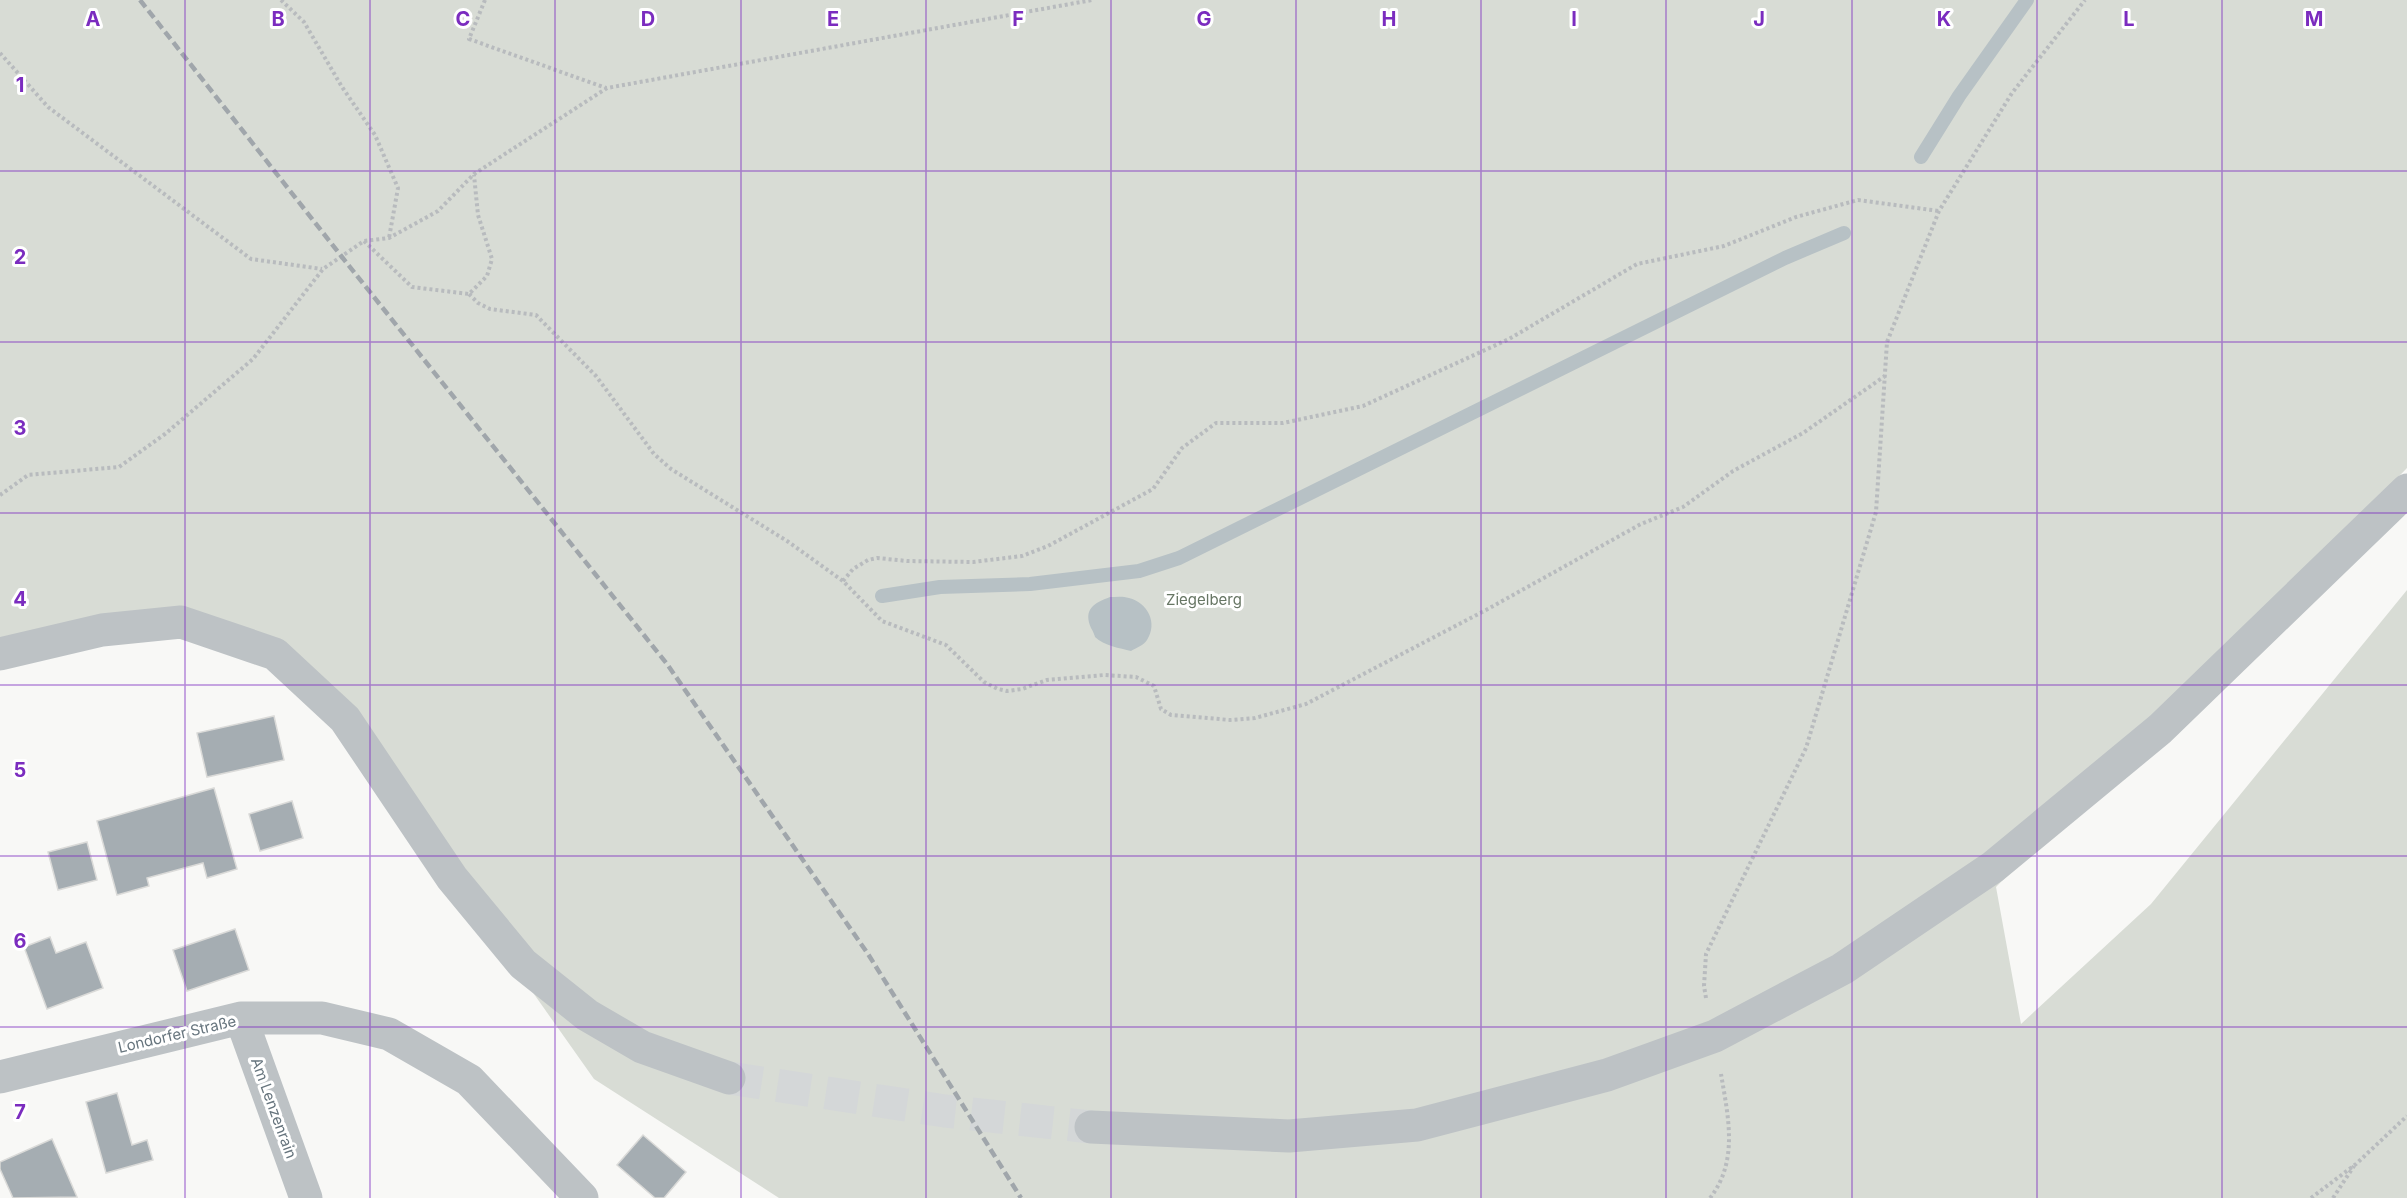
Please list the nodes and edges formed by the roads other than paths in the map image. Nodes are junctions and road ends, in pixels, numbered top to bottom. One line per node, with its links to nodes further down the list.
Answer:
1 (2407, 490): 6 (street)
2 (0, 654): 5 (street)
3 (241, 1018): 4 (street, Londorfer Straße); 7 (street, Am Lenzenrain); 8 (street, Londorfer Straße)
4 (0, 1077)
5 (729, 1078)
6 (1091, 1127)
7 (306, 1198)
8 (582, 1198)

